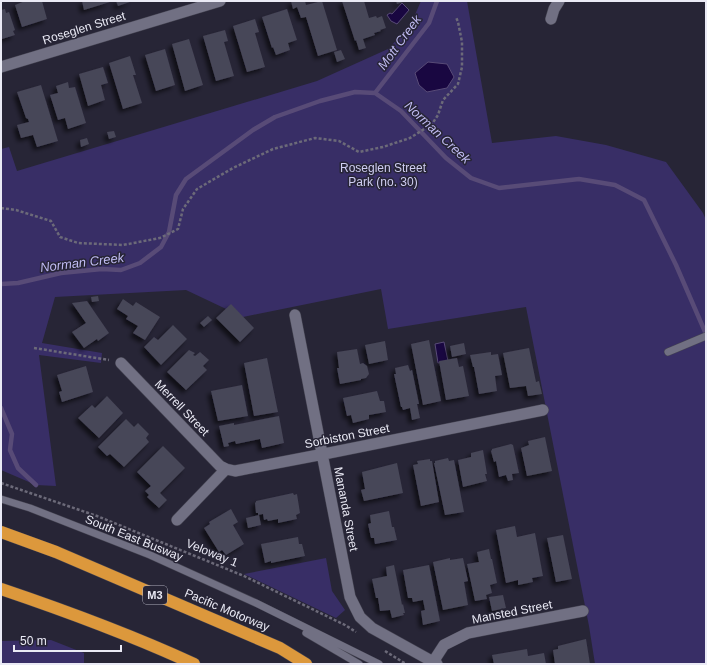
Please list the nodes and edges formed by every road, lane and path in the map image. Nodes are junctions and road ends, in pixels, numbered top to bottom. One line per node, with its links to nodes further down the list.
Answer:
1 (220, 1): 5 (street, Roseglen Street)
2 (559, 1): 4 (street)
3 (456, 16): 6 (path)
4 (551, 19)
5 (1, 67)
6 (1, 208)
7 (295, 315): 13 (street, Mananda Street)
8 (706, 336): 10 (lane)
9 (34, 348): 11 (path)
10 (668, 352)
11 (121, 363): 14 (street, Merrell Street)
12 (543, 410): 13 (street, Sorbiston Street)
13 (322, 455): 14 (street, Sorbiston Street); 24 (street, Mananda Street)
14 (226, 469): 17 (street)
15 (1, 483): 22 (path, Veloway 1)
16 (1, 499): 20 (lane, South East Busway)
17 (177, 520)
18 (1, 532): 26 (highway, Pacific Motorway / M3)
19 (1, 588): 25 (highway)
20 (256, 603): 27 (lane, South East Busway); 28 (lane, South East Busway)
21 (583, 611): 24 (street, Mansted Street)
22 (357, 633)
23 (382, 649): 29 (path)
24 (435, 663)
25 (194, 664)
26 (306, 664)
27 (359, 664)
28 (379, 664)
29 (406, 664)

